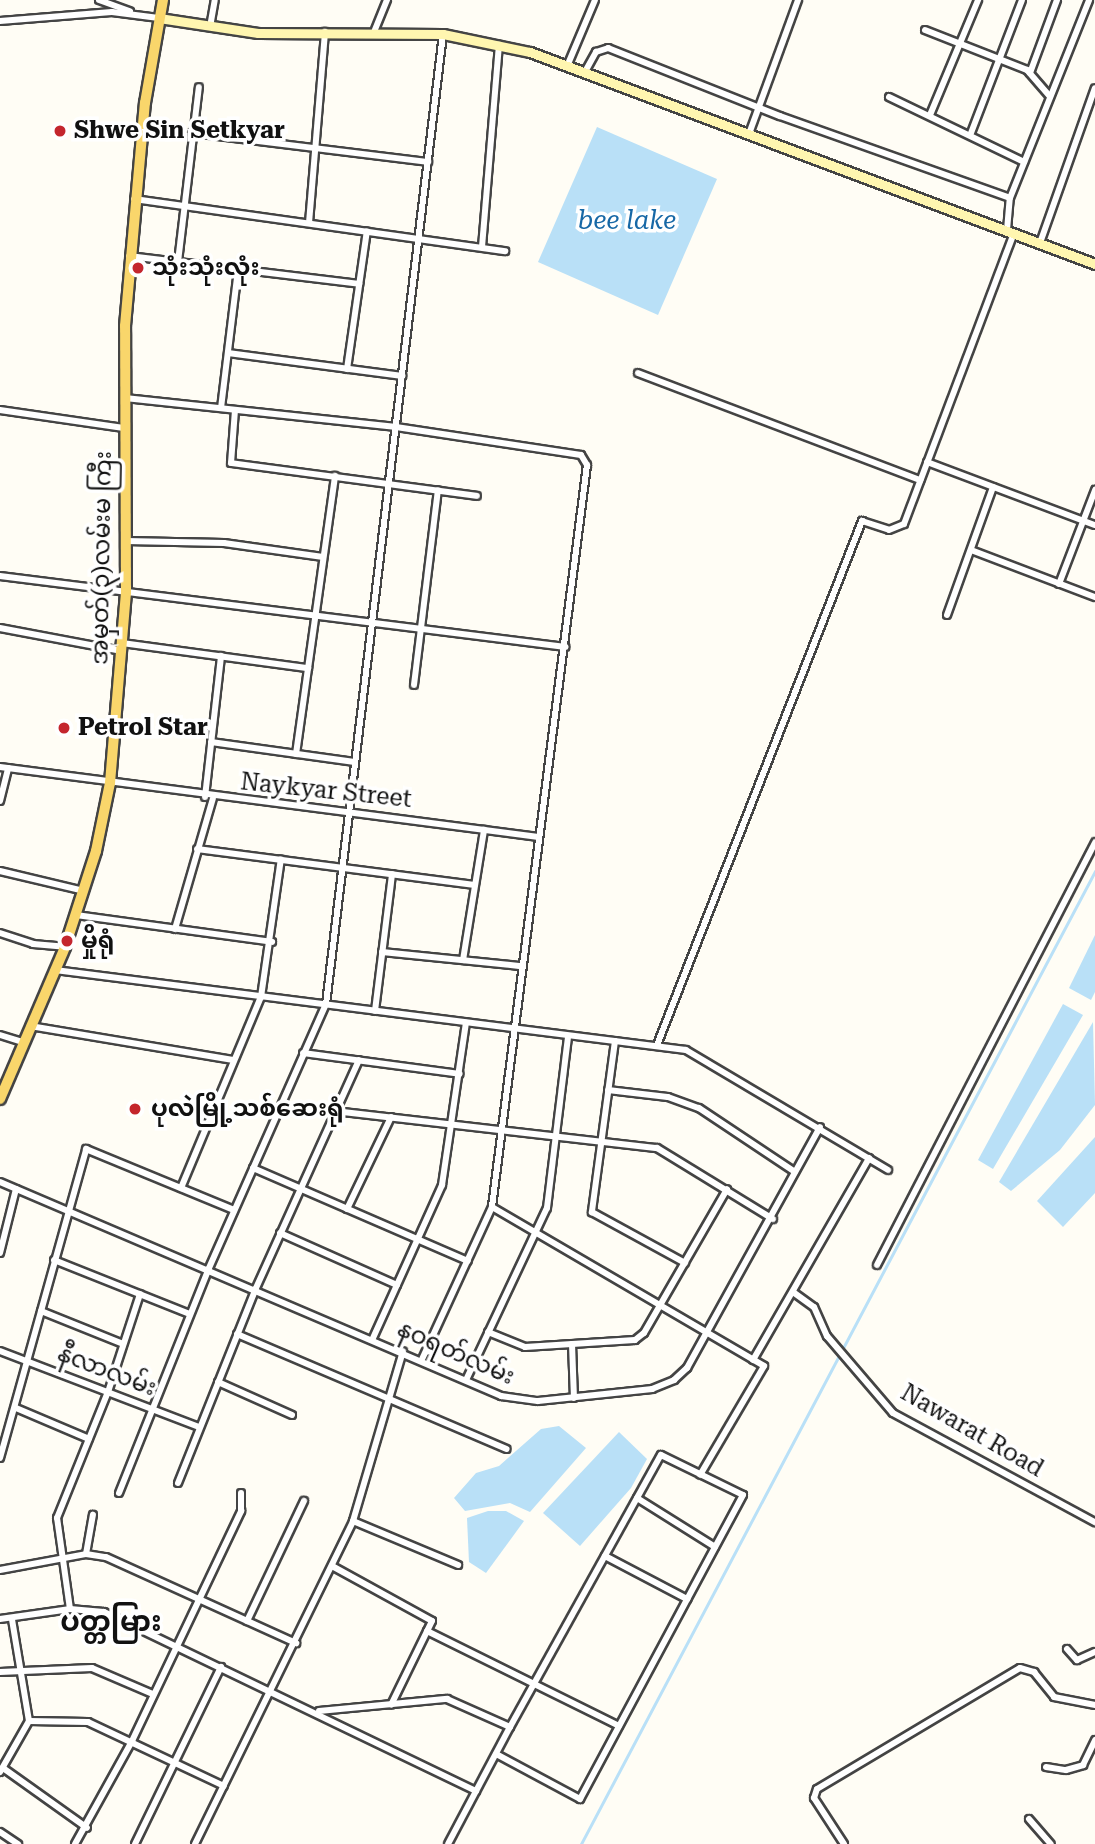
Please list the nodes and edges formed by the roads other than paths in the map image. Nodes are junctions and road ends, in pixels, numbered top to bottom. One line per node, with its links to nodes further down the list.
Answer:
1 (99, 0): 11 (street)
2 (163, 0): 13 (main road, အမှတ်(၃)လမ်းမ ကြီး)
3 (215, 0): 15 (street)
4 (387, 0): 18 (street)
5 (595, 0): 23 (street)
6 (798, 0): 30 (street)
7 (978, 0): 20 (street)
8 (1022, 0): 22 (street)
9 (1058, 0): 25 (street)
10 (1089, 0): 28 (street)
11 (120, 2): 12 (street)
12 (131, 12): 13 (street); 14 (street)
13 (159, 18): 15 (street); 39 (main road, အမှတ်(၃)လမ်းမ ကြီး)
14 (0, 22)
15 (210, 27): 17 (street)
16 (925, 30): 20 (street)
17 (325, 32): 18 (street); 35 (street)
18 (374, 32): 19 (street)
19 (443, 34): 21 (street); 36 (street)
20 (960, 43): 22 (street); 31 (street)
21 (499, 45): 23 (street); 46 (street)
22 (997, 58): 25 (street); 33 (street)
23 (568, 64): 24 (street)
24 (586, 70): 30 (street); 34 (street)
25 (1030, 73): 28 (street)
26 (199, 87): 32 (street)
27 (1095, 88): 45 (street)
28 (1050, 96): 37 (street)
29 (889, 97): 31 (street)
30 (759, 108): 34 (street); 38 (street)
31 (930, 115): 33 (street)
32 (192, 133): 35 (street); 40 (street)
33 (971, 133): 37 (street)
34 (749, 134): 43 (street)
35 (318, 149): 36 (street); 41 (street)
36 (428, 162): 44 (street)
37 (1024, 162): 38 (street)
38 (1010, 198): 43 (street)
39 (134, 199): 40 (street); 48 (main road, အမှတ်(၃)လမ်းမ ကြီး)
40 (185, 205): 41 (street); 49 (street)
41 (309, 223): 42 (street)
42 (367, 231): 44 (street); 52 (street)
43 (1010, 232): 45 (street); 63 (street)
44 (419, 238): 46 (street); 56 (street)
45 (1040, 243): 50 (street)
46 (482, 247): 47 (street)
47 (505, 251)
48 (129, 257): 49 (street); 57 (main road, အမှတ်(၃)လမ်းမ ကြီး)
49 (178, 262): 51 (street)
50 (1095, 264)
51 (238, 269): 52 (street); 53 (street)
52 (359, 284): 54 (street)
53 (228, 353): 54 (street); 58 (street)
54 (347, 369): 56 (street)
55 (638, 373): 65 (street)
56 (402, 376): 61 (street)
57 (123, 398): 58 (street); 62 (main road, အမှတ်(၃)လမ်းမ ကြီး)
58 (221, 408): 59 (street)
59 (235, 410): 61 (street); 64 (street)
60 (0, 411): 62 (street)
61 (396, 427): 66 (street); 86 (street)
62 (124, 428): 73 (main road, အမှတ်(၃)လမ်းမ ကြီး)
63 (927, 462): 65 (street); 67 (street)
64 (335, 475): 66 (street); 75 (street)
65 (920, 480): 128 (street)
66 (389, 482): 68 (street); 82 (street)
67 (993, 487): 71 (street); 74 (street)
68 (438, 490): 70 (street); 84 (street)
69 (1095, 490): 71 (street)
70 (477, 496)
71 (1084, 521): 72 (street); 77 (street)
72 (1095, 526)
73 (126, 541): 75 (street); 78 (main road, အမှတ်(၃)လမ်းမ ကြီး)
74 (971, 550): 77 (street); 81 (street)
75 (323, 557): 80 (street)
76 (0, 576): 78 (street)
77 (1059, 584): 79 (street)
78 (126, 592): 80 (street); 85 (main road, အမှတ်(၃)လမ်းမ ကြီး)
79 (1095, 597)
80 (315, 615): 82 (street); 88 (street)
81 (947, 615)
82 (372, 622): 84 (street); 92 (street)
83 (0, 628): 85 (street)
84 (422, 628): 86 (street); 89 (street)
85 (122, 647): 87 (street); 94 (main road, အမှတ်(၃)လမ်းမ ကြီး)
86 (566, 648): 100 (street)
87 (221, 656): 88 (street); 90 (street)
88 (308, 668): 91 (street)
89 (414, 685)
90 (211, 742): 91 (street); 95 (street)
91 (296, 754): 92 (street)
92 (355, 762): 98 (street)
93 (4, 768): 94 (street, Naykyar Street); 97 (street)
94 (110, 783): 95 (street, Naykyar Street); 108 (main road, အမှတ်(၃)လမ်းမ ကြီး)
95 (205, 797): 96 (street, Naykyar Street)
96 (213, 798): 98 (street, Naykyar Street); 102 (street)
97 (0, 801)
98 (349, 812): 99 (street, Naykyar Street); 104 (street)
99 (484, 830): 100 (street, Naykyar Street); 107 (street)
100 (538, 837): 116 (street)
101 (1095, 842): 163 (street)
102 (197, 849): 103 (street); 110 (street)
103 (281, 859): 104 (street); 112 (street)
104 (342, 867): 106 (street); 119 (street)
105 (0, 871): 108 (street)
106 (392, 874): 107 (street); 114 (street)
107 (475, 885): 115 (street)
108 (84, 891): 109 (main road, အမှတ်(၃)လမ်းမ ကြီး)
109 (76, 915): 110 (street); 113 (main road, အမှတ်(၃)လမ်းမ ကြီး)
110 (175, 929): 112 (street)
111 (0, 933): 113 (street)
112 (272, 942): 118 (street)
113 (65, 947): 117 (main road, အမှတ်(၃)လမ်းမ ကြီး)
114 (382, 952): 115 (street); 120 (street)
115 (463, 960): 116 (street)
116 (521, 965): 123 (street)
117 (55, 970): 118 (street); 122 (main road, အမှတ်(၃)လမ်းမ ကြီး)
118 (261, 997): 119 (street); 130 (street)
119 (326, 1004): 120 (street); 129 (street)
120 (375, 1011): 121 (street)
121 (466, 1023): 123 (street); 132 (street)
122 (30, 1026): 127 (main road, အမှတ်(၃)လမ်းမ ကြီး); 130 (street)
123 (516, 1029): 125 (street); 139 (street)
124 (0, 1035): 127 (street)
125 (568, 1036): 126 (street); 140 (street)
126 (615, 1041): 128 (street); 133 (street)
127 (23, 1042): 134 (main road, အမှတ်(၃)လမ်းမ ကြီး)
128 (657, 1045): 138 (street)
129 (303, 1053): 131 (street); 143 (street)
130 (233, 1060): 147 (street)
131 (359, 1060): 132 (street); 135 (street)
132 (460, 1074): 137 (street)
133 (608, 1090): 141 (street); 145 (street)
134 (0, 1099)
135 (335, 1111): 136 (street); 149 (street)
136 (391, 1118): 137 (street); 152 (street)
137 (454, 1124): 139 (street); 158 (street)
138 (820, 1127): 142 (street); 145 (street, နဝရတ်လမ်း)
139 (503, 1130): 140 (street); 151 (street)
140 (555, 1137): 141 (street); 156 (street)
141 (601, 1141): 150 (street); 162 (street)
142 (869, 1158): 144 (street); 167 (street)
143 (253, 1168): 149 (street); 154 (street)
144 (888, 1170)
145 (795, 1172): 155 (street, နဝရတ်လမ်း)
146 (0, 1182): 148 (street, နဝရတ်လမ်း)
147 (181, 1188): 153 (street); 154 (street)
148 (16, 1189): 153 (street, နဝရတ်လမ်း); 159 (street)
149 (300, 1189): 152 (street); 157 (street)
150 (727, 1189): 155 (street); 162 (street)
151 (492, 1207): 156 (street); 161 (street)
152 (347, 1209): 158 (street)
153 (67, 1210): 160 (street); 164 (street, နဝရတ်လမ်း)
154 (234, 1210): 164 (street)
155 (773, 1219): 173 (street, နဝရတ်လမ်း)
156 (535, 1231): 169 (street); 172 (street)
157 (280, 1233): 165 (street); 166 (street)
158 (419, 1241): 161 (street); 165 (street)
159 (0, 1253)
160 (54, 1259): 168 (street); 170 (street)
161 (468, 1261): 180 (street)
162 (685, 1263): 169 (street)
163 (877, 1265)
164 (209, 1268): 166 (street, နဝရတ်လမ်း); 171 (street)
165 (397, 1284): 175 (street)
166 (256, 1288): 174 (street); 175 (street, နဝရတ်လမ်း)
167 (793, 1292): 181 (street); 203 (street, Nawarat Road)
168 (140, 1294): 171 (street); 176 (street)
169 (661, 1305): 173 (street); 177 (street)
170 (41, 1311): 176 (street); 182 (street)
171 (190, 1314): 189 (street)
172 (488, 1332): 177 (street); 183 (street)
173 (708, 1333): 181 (street); 186 (street, နဝရတ်လမ်း)
174 (237, 1334): 184 (street); 187 (street)
175 (373, 1338): 179 (street, နဝရတ်လမ်း)
176 (123, 1344): 185 (street)
177 (572, 1344): 186 (street)
178 (0, 1351): 182 (street, နီလာလမ်း)
179 (403, 1351): 180 (street, နဝရတ်လမ်း); 187 (street)
180 (422, 1359): 183 (street, နဝရတ်လမ်း)
181 (753, 1360): 195 (street)
182 (29, 1362): 185 (street, နီလာလမ်း); 188 (street)
183 (466, 1380): 186 (street, နဝရတ်လမ်း)
184 (218, 1382): 190 (street); 191 (street)
185 (108, 1392): 189 (street, နီလာလမ်း); 192 (street)
186 (574, 1398)
187 (390, 1399): 193 (street); 202 (street)
188 (16, 1408): 192 (street); 194 (street)
189 (152, 1410): 191 (street, နီလာလမ်း); 197 (street)
190 (292, 1415)
191 (199, 1427): 196 (street)
192 (89, 1438): 207 (street)
193 (506, 1449)
194 (0, 1458)
195 (700, 1475): 199 (street); 204 (street)
196 (178, 1483)
197 (119, 1493)
198 (241, 1493): 211 (street)
199 (637, 1498): 204 (street); 206 (street)
200 (304, 1501): 216 (street)
201 (93, 1515): 205 (street)
202 (353, 1521): 208 (street); 209 (street)
203 (1095, 1522)
204 (715, 1547): 212 (street)
205 (86, 1554): 207 (street); 211 (street)
206 (605, 1556): 212 (street); 225 (street)
207 (60, 1558): 210 (street); 213 (street)
208 (458, 1565)
209 (332, 1566): 217 (street); 218 (street)
210 (0, 1570)
211 (199, 1599): 216 (street); 219 (street)
212 (687, 1599): 232 (street)
213 (70, 1609): 215 (street); 219 (street)
214 (0, 1619): 215 (street)
215 (12, 1619): 223 (street)
216 (247, 1621): 218 (street)
217 (427, 1631): 225 (street); 228 (street)
218 (296, 1643): 226 (street)
219 (177, 1645): 222 (street); 227 (street)
220 (1067, 1649): 221 (street)
221 (1095, 1652)
222 (221, 1667): 226 (street); 237 (street)
223 (21, 1669): 224 (street); 227 (street); 231 (street)
224 (0, 1672)
225 (534, 1684): 232 (street); 233 (street)
226 (271, 1690): 230 (street); 240 (street)
227 (153, 1694): 235 (street)
228 (391, 1705): 230 (street); 233 (street)
229 (1095, 1705): 250 (street)
230 (317, 1711): 241 (street)
231 (29, 1721): 235 (street); 239 (street)
232 (619, 1726): 236 (street)
233 (510, 1727): 236 (street)
234 (1095, 1740): 238 (street)
235 (132, 1741): 237 (street); 243 (street)
236 (496, 1754): 241 (street)
237 (176, 1762): 240 (street); 247 (street)
238 (1046, 1767)
239 (1, 1770): 243 (street)
240 (224, 1786): 248 (street)
241 (476, 1791): 249 (street)
242 (1029, 1819): 251 (street)
243 (87, 1828): 246 (street)
244 (0, 1832): 245 (street)
245 (18, 1844)
246 (75, 1844)
247 (135, 1844)
248 (195, 1844)
249 (448, 1844)
250 (844, 1844)
251 (1051, 1844)

